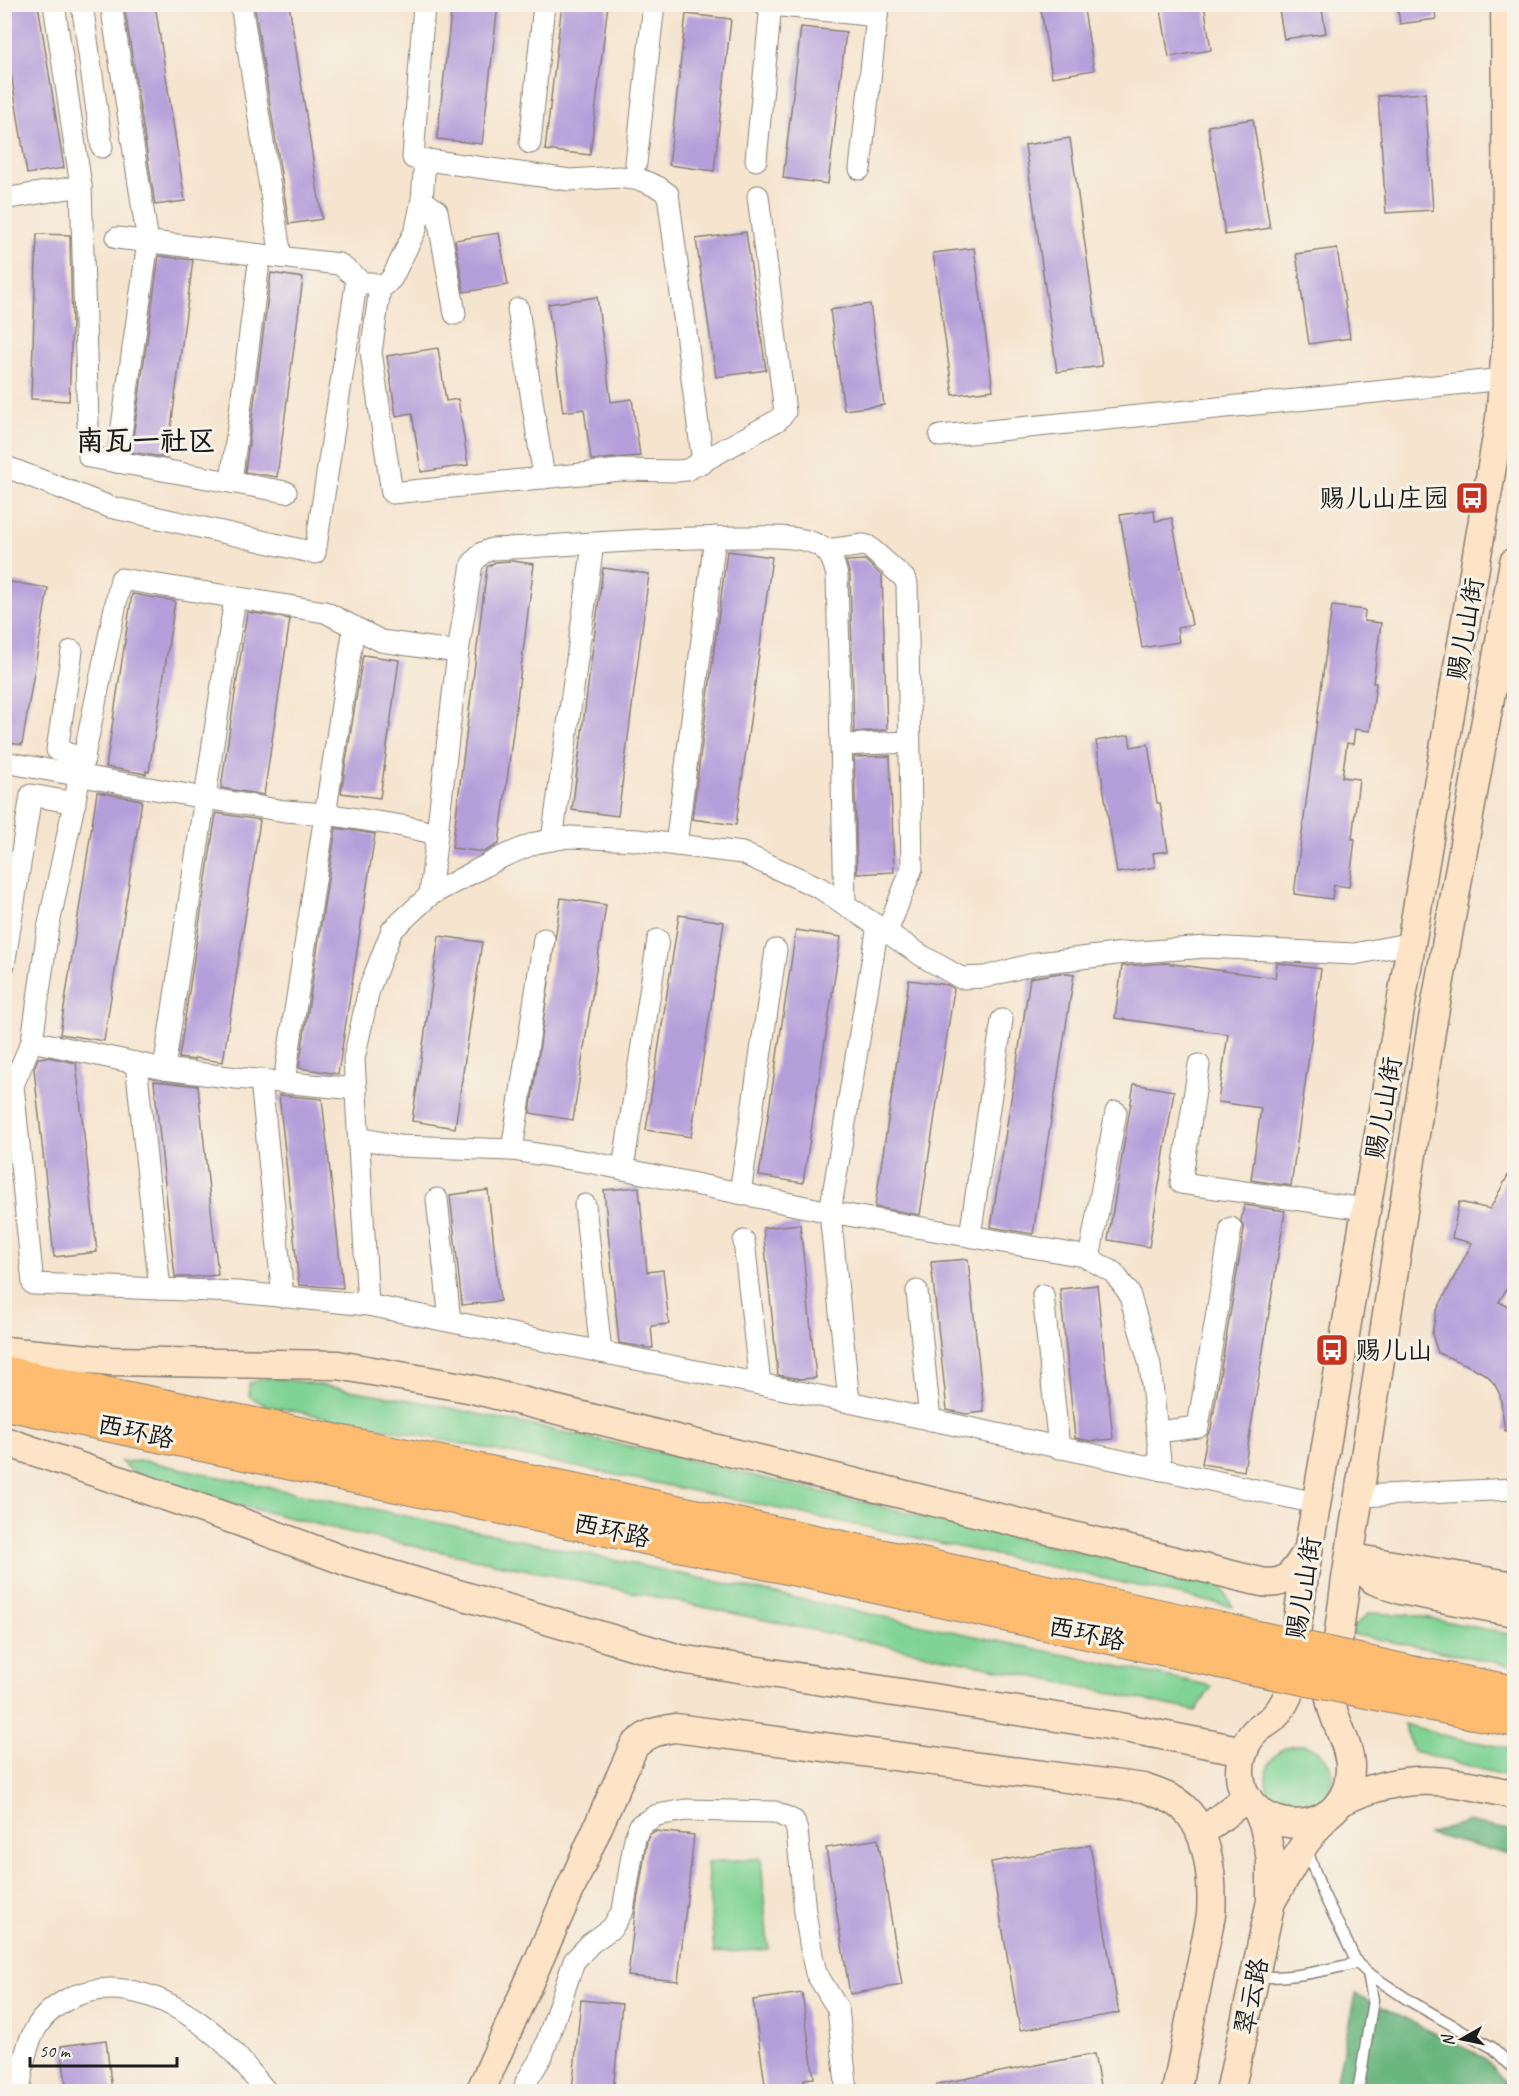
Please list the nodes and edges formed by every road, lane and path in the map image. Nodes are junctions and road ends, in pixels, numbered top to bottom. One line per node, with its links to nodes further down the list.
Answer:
1 (54, 4): 18 (street)
2 (82, 4): 13 (street)
3 (111, 4): 23 (street)
4 (241, 4): 24 (street)
5 (424, 4): 14 (street)
6 (544, 4): 12 (street)
7 (654, 4): 16 (street)
8 (763, 4): 10 (street)
9 (1505, 4): 29 (main road, 赐儿山街)
10 (771, 5): 11 (street); 15 (street)
11 (877, 10): 17 (street)
12 (530, 143)
13 (102, 147)
14 (425, 160): 21 (street); 32 (street)
15 (756, 160)
16 (636, 163)
17 (860, 169)
18 (81, 186): 20 (street); 31 (street)
19 (758, 195): 32 (street)
20 (4, 199)
21 (422, 200): 26 (street); 28 (street)
22 (117, 238): 23 (street)
23 (148, 242): 24 (street); 31 (street)
24 (271, 256): 25 (street); 35 (street)
25 (356, 283): 26 (street); 33 (street)
26 (378, 287): 34 (street)
27 (518, 309): 34 (street)
28 (455, 314)
29 (1509, 380): 30 (street); 61 (main road, 赐儿山街)
30 (940, 436)
31 (117, 462): 35 (street)
32 (703, 463): 34 (street)
33 (4, 466)
34 (544, 478)
35 (231, 482): 36 (street)
36 (286, 492)
37 (715, 537): 38 (street); 39 (street); 55 (street)
38 (593, 544): 44 (street); 54 (street)
39 (826, 550): 46 (street); 47 (street)
40 (1513, 578): 45 (main road, 赐儿山街)
41 (235, 598): 42 (street); 49 (street); 50 (street)
42 (354, 627): 44 (street); 52 (street)
43 (72, 651): 49 (street)
44 (458, 652): 53 (street)
45 (1505, 674): 81 (main road, 赐儿山街)
46 (909, 742): 47 (street); 58 (street)
47 (841, 745): 57 (street)
48 (4, 762): 49 (street)
49 (82, 768): 50 (street); 51 (street)
50 (205, 798): 52 (street); 68 (street)
51 (75, 803): 63 (street); 65 (street)
52 (327, 814): 53 (street); 70 (street)
53 (437, 834): 56 (street)
54 (552, 840): 55 (street); 56 (street)
55 (676, 845): 57 (street)
56 (430, 895): 71 (street)
57 (844, 904): 58 (street)
58 (882, 929): 61 (street); 80 (street)
59 (544, 939): 74 (street)
60 (658, 940): 75 (street)
61 (1412, 943): 79 (main road, 赐儿山街)
62 (776, 950): 76 (street)
63 (4, 965)
64 (1002, 1020): 83 (street)
65 (32, 1041): 66 (street); 86 (street)
66 (136, 1063): 68 (street); 86 (street)
67 (1200, 1065): 79 (street)
68 (164, 1069): 69 (street)
69 (261, 1080): 70 (street); 89 (street)
70 (284, 1082): 71 (street)
71 (356, 1089): 73 (street)
72 (1116, 1112): 85 (street)
73 (359, 1138): 74 (street); 90 (street)
74 (512, 1150): 75 (street)
75 (623, 1169): 76 (street)
76 (740, 1193): 80 (street)
77 (437, 1199): 91 (street)
78 (585, 1205): 92 (street)
79 (1365, 1209): 81 (main road); 103 (main road, 赐儿山街)
80 (830, 1212): 83 (street); 95 (street)
81 (1403, 1215): 102 (main road, 赐儿山街)
82 (1231, 1228): 97 (street)
83 (970, 1236): 85 (street)
84 (744, 1241): 94 (street)
85 (1089, 1258): 97 (street)
86 (160, 1289): 89 (street)
87 (917, 1291): 96 (street)
88 (1043, 1295): 99 (street)
89 (283, 1297): 90 (street)
90 (368, 1305): 91 (street)
91 (450, 1321): 92 (street)
92 (601, 1352): 94 (street)
93 (11, 1360): 104 (main road); 108 (highway, 西环路, bridge); 108 (highway, 西环路, bridge)
94 (760, 1384): 95 (street)
95 (849, 1402): 96 (street)
96 (930, 1420): 99 (street)
97 (1157, 1432): 100 (street)
98 (4, 1441): 111 (main road)
99 (1059, 1448): 100 (street)
100 (1161, 1470): 103 (street)
101 (1515, 1489): 102 (street)
102 (1359, 1496): 105 (main road, 赐儿山街)
103 (1316, 1503): 104 (main road, 赐儿山街)
104 (1308, 1551): 111 (main road, 赐儿山街)
105 (1350, 1557): 106 (main road); 107 (main road); 114 (main road, 赐儿山街)
106 (1515, 1586)
107 (1515, 1611)
108 (1413, 1687): 109 (highway); 110 (highway)
109 (1515, 1692)
110 (1515, 1720)
111 (1244, 1751): 113 (main road, 赐儿山街)
112 (1515, 1795): 114 (main road)
113 (1252, 1804): 114 (main road); 115 (main road); 117 (main road, 赐儿山街)
114 (1334, 1808): 116 (main road)
115 (1201, 1833): 124 (main road); 127 (main road)
116 (1305, 1844): 117 (main road); 118 (lane)
117 (1271, 1901): 120 (main road, 翠云路)
118 (1357, 1963): 119 (lane); 120 (lane)
119 (1368, 1973): 121 (lane); 129 (lane)
120 (1255, 1976): 128 (main road, 翠云路)
121 (1515, 2069)
122 (19, 2091): 123 (street)
123 (267, 2091)
124 (480, 2091)
125 (524, 2091): 126 (street)
126 (847, 2091)
127 (1176, 2091)
128 (1230, 2091)
129 (1358, 2091)

